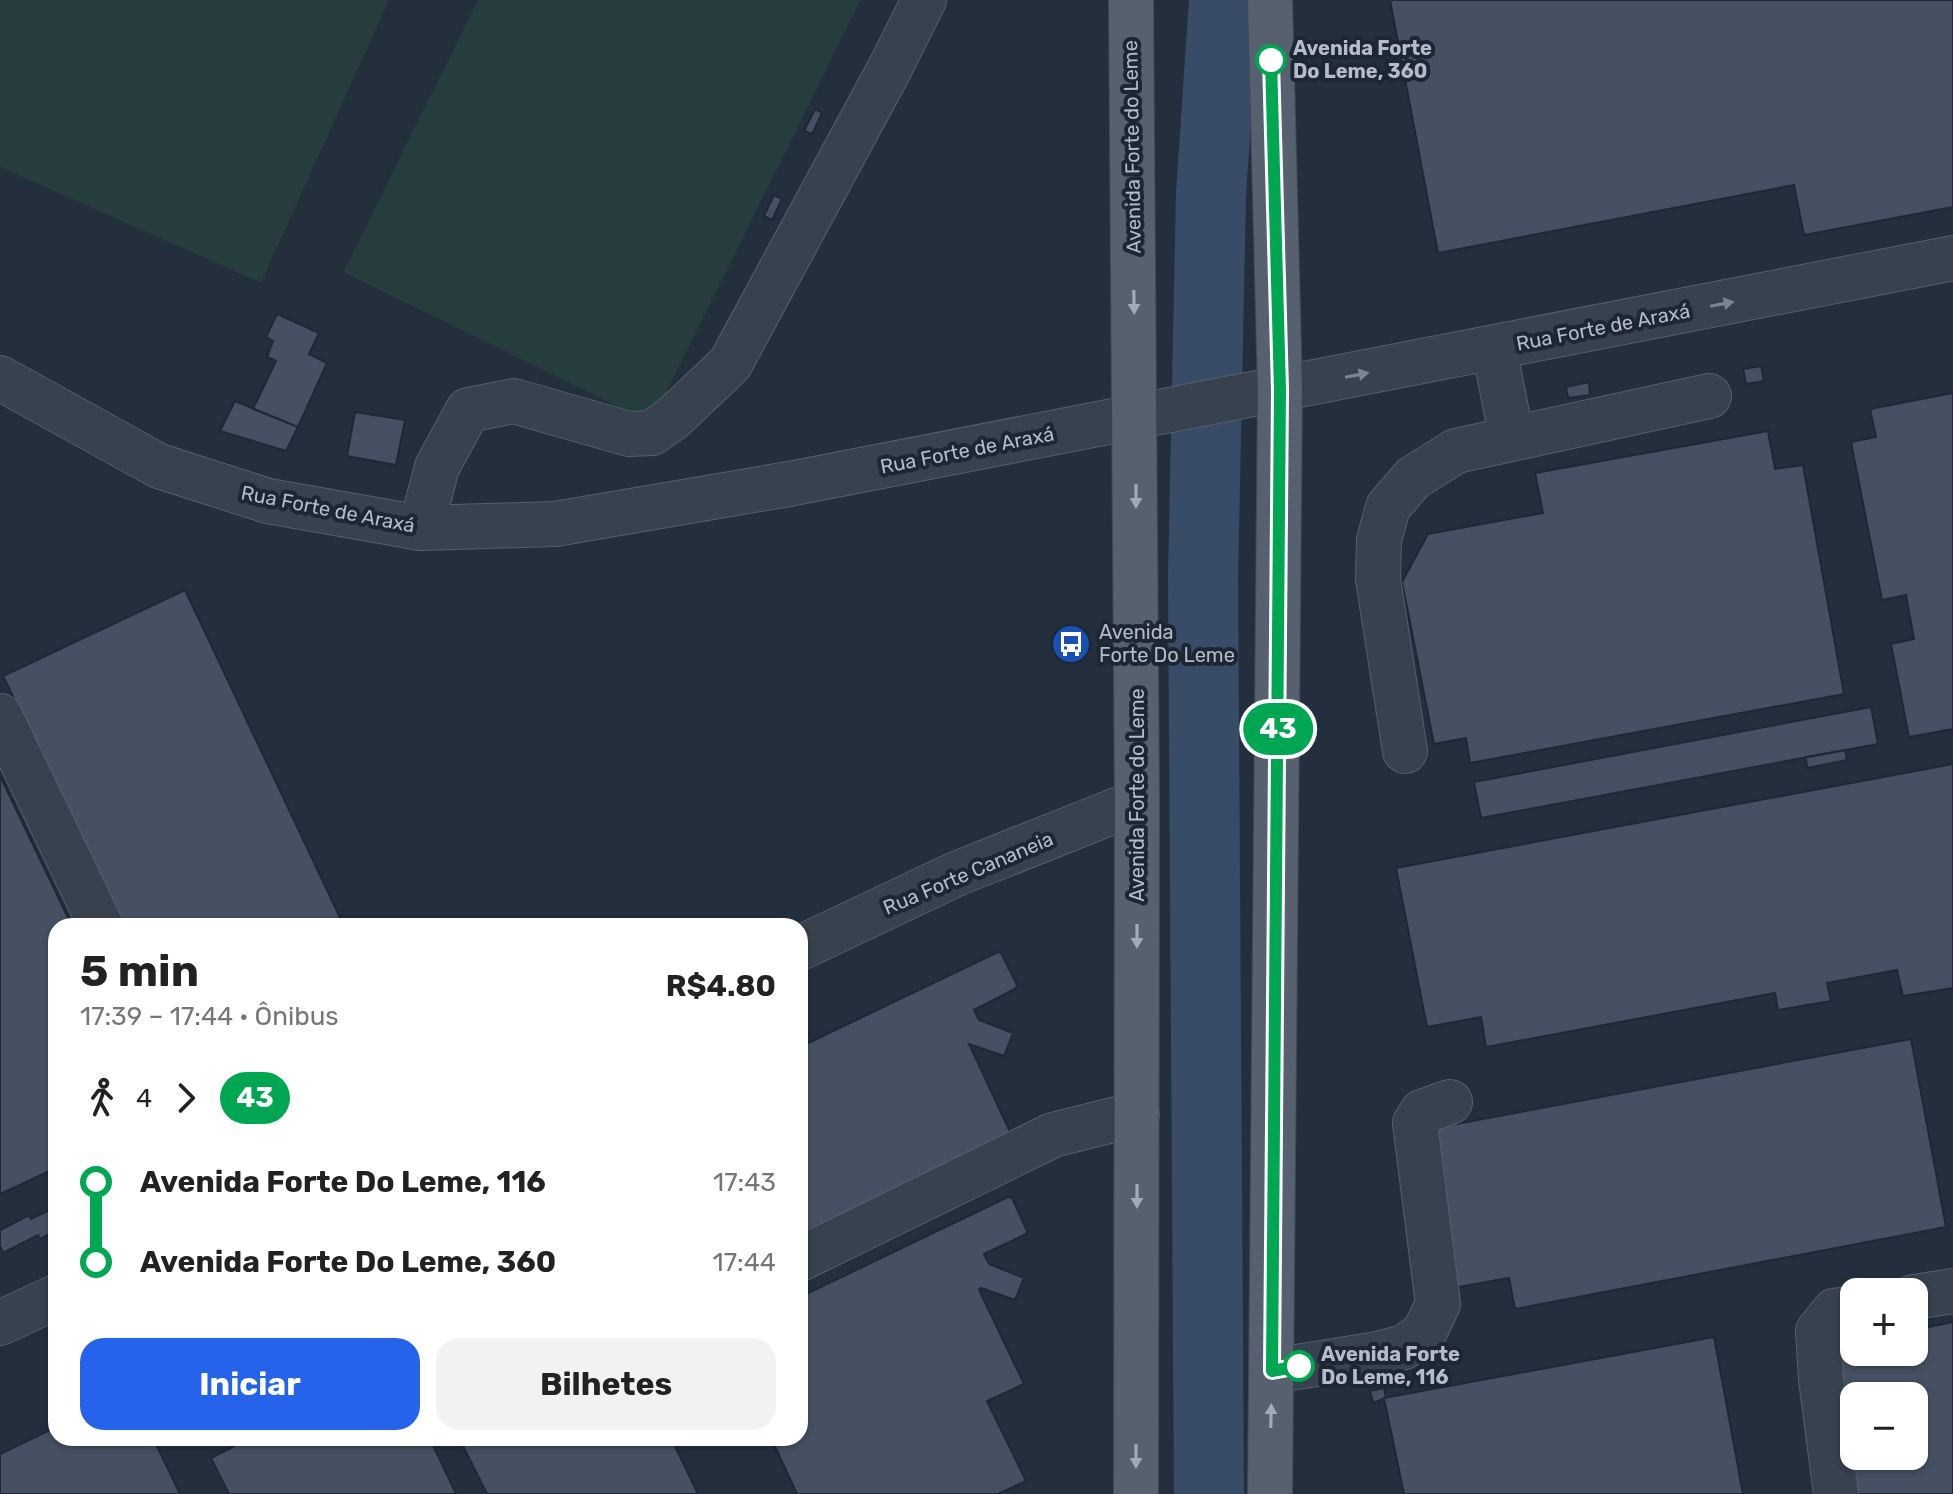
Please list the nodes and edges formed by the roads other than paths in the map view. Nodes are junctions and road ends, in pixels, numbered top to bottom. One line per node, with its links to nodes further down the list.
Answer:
1 (924, 0): 11 (street)
2 (1131, 0): 9 (main road, Avenida Forte do Leme, one-way to 9)
3 (1270, 0): 7 (main road)
4 (1953, 258): 5 (street, Rua Forte de Araxá, one-way to 4)
5 (1494, 348): 7 (street, Rua Forte de Araxá, one-way to 5); 10 (street)
6 (0, 378): 11 (street, Rua Forte de Araxá)
7 (1262, 393): 9 (street, Rua Forte de Araxá); 25 (main road)
8 (1709, 396): 10 (street)
9 (1144, 416): 11 (street, Rua Forte de Araxá); 14 (main road, Avenida Forte do Leme, one-way to 14)
10 (1512, 439): 13 (street)
11 (421, 528)
12 (0, 716): 15 (street)
13 (1405, 751)
14 (1137, 802): 16 (street, Rua Forte Cananeia); 18 (main road, Avenida Forte do Leme, one-way to 18)
15 (97, 918)
16 (808, 944)
17 (1450, 1102): 25 (street)
18 (1137, 1114): 19 (street); 26 (main road, Avenida Forte do Leme, one-way to 26)
19 (808, 1255)
20 (1953, 1291): 21 (street)
21 (1928, 1295)
22 (48, 1301): 24 (street)
23 (1840, 1310): 28 (street)
24 (0, 1323)
25 (1272, 1371): 27 (main road, one-way to 25)
26 (1136, 1494)
27 (1270, 1494)
28 (1836, 1494)

